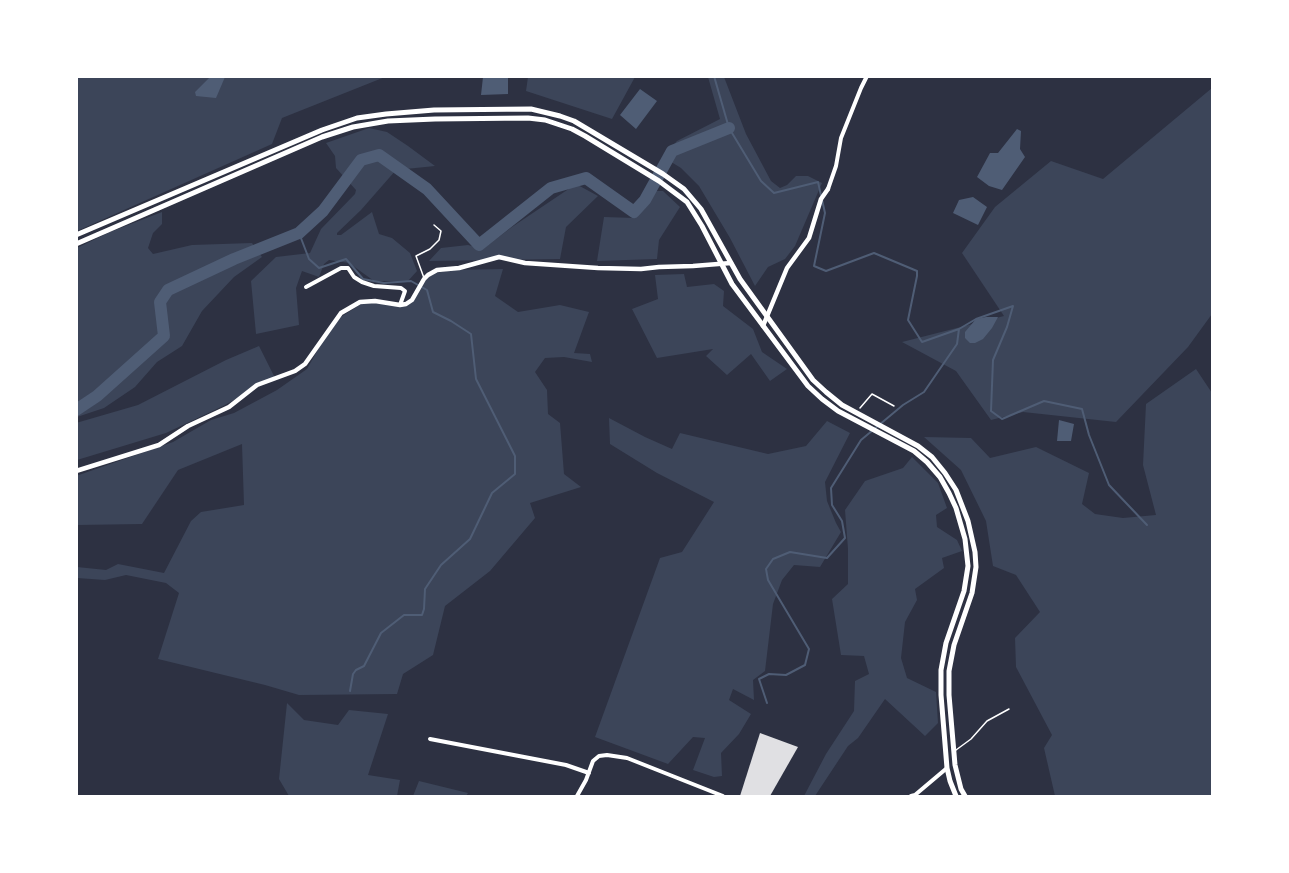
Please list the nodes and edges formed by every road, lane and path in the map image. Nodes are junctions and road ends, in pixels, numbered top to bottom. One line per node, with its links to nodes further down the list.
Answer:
1 (867, 76): 2 (street)
2 (828, 189): 11 (street)
3 (434, 225): 8 (lane)
4 (76, 235): 6 (main road)
5 (76, 244): 7 (main road)
6 (731, 263): 7 (street); 11 (main road)
7 (721, 264): 8 (street); 12 (main road)
8 (424, 279): 10 (street)
9 (306, 287): 10 (street)
10 (400, 305): 15 (street)
11 (767, 316): 12 (street); 14 (main road)
12 (763, 326): 19 (main road)
13 (894, 406): 14 (path)
14 (856, 413): 18 (main road)
15 (76, 471)
16 (1009, 709): 18 (lane)
17 (430, 739): 20 (street)
18 (954, 752): 25 (main road)
19 (947, 768): 23 (street); 24 (main road)
20 (589, 773): 21 (street); 22 (street)
21 (577, 796)
22 (723, 796)
23 (911, 796)
24 (956, 796)
25 (965, 796)

